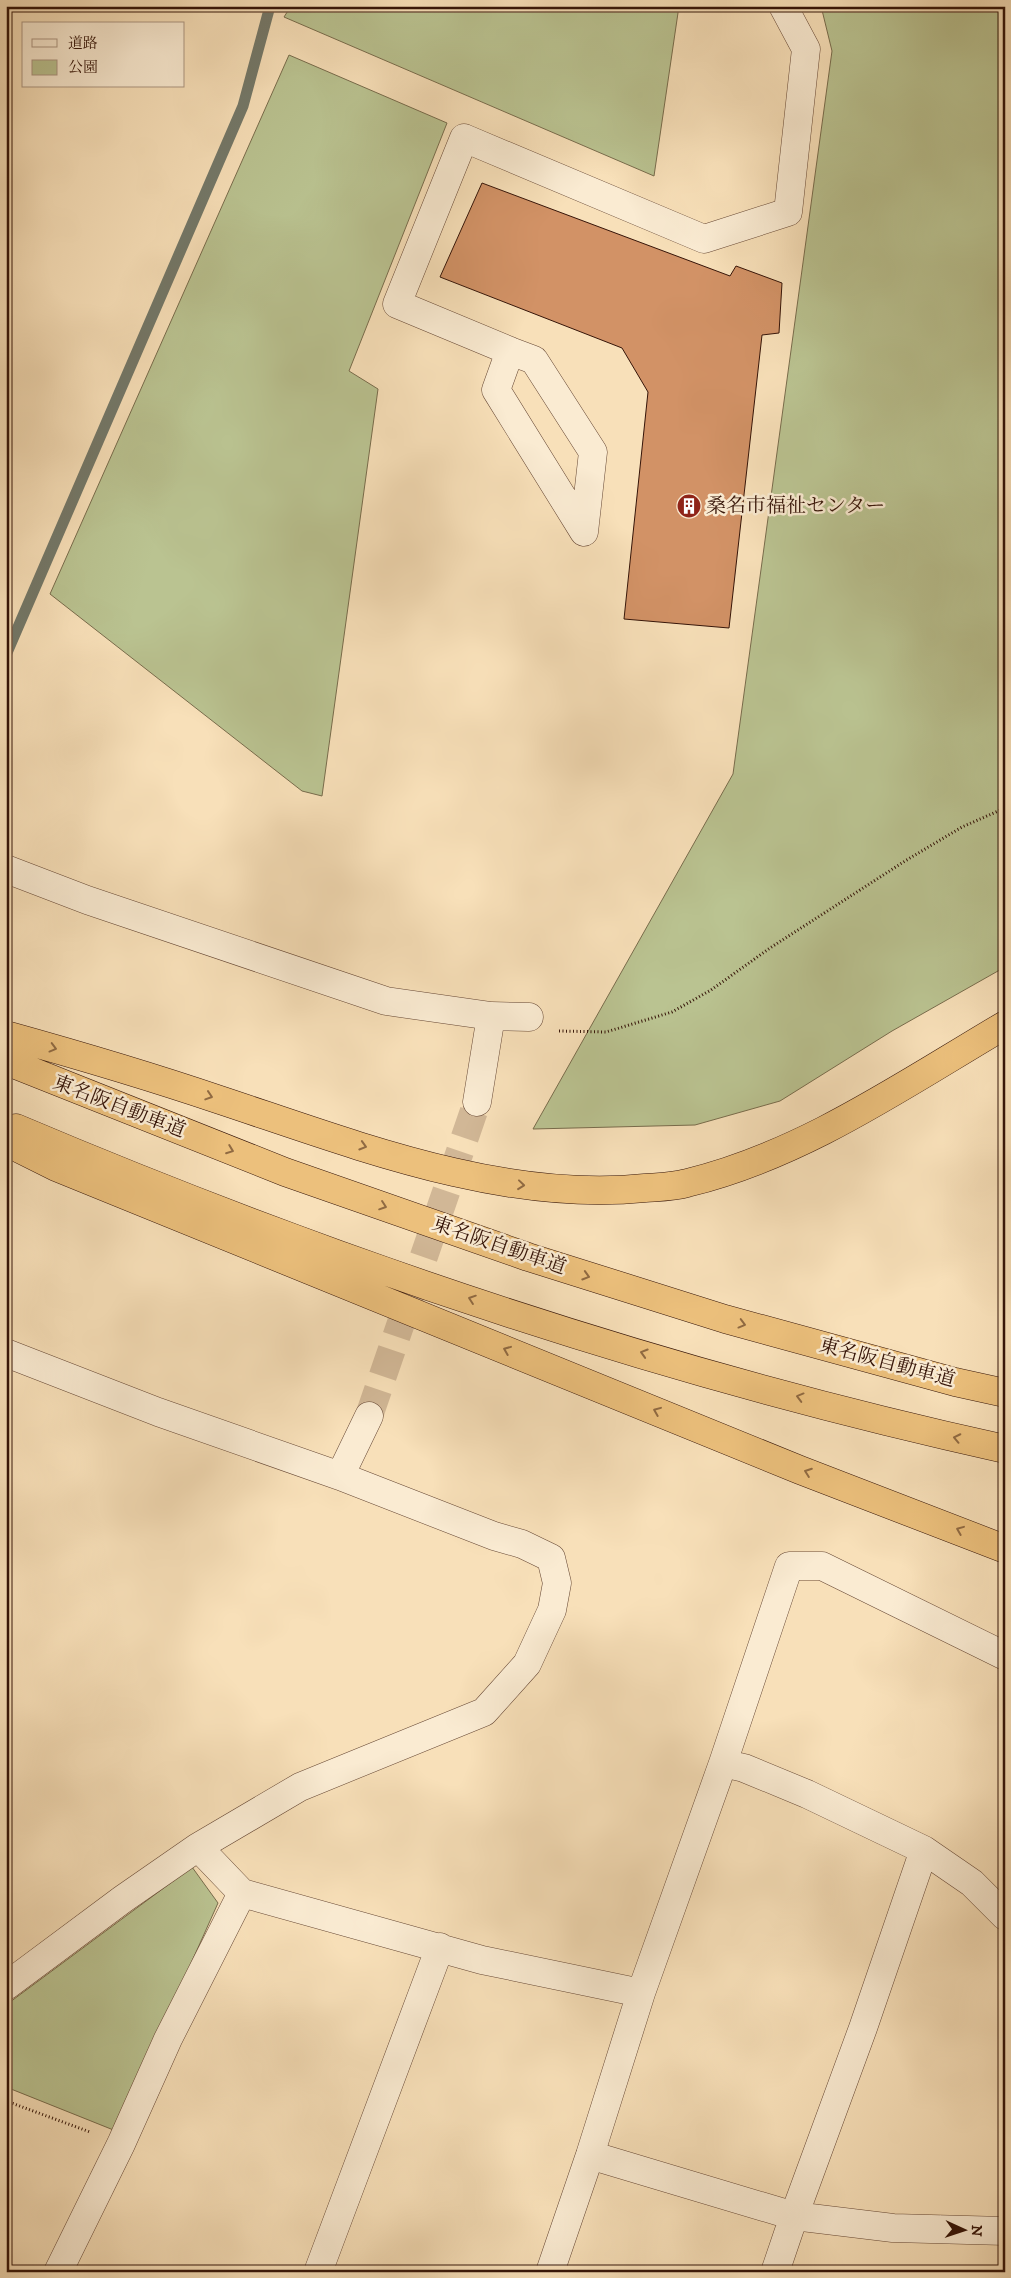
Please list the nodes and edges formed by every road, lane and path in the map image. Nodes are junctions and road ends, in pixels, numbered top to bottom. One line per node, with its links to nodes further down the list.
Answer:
1 (783, 6): 2 (street)
2 (510, 351): 2 (street)
3 (1005, 808): 6 (path)
4 (6, 869): 5 (street)
5 (491, 1016): 6 (street); 10 (street)
6 (529, 1017)
7 (1005, 1025): 8 (highway, one-way to 7)
8 (6, 1035)
9 (6, 1061): 14 (highway, 東名阪自動車道, one-way to 14)
10 (477, 1102)
11 (6, 1124): 16 (highway, one-way to 11)
12 (6, 1142): 18 (highway, one-way to 12)
13 (6, 1353): 17 (street)
14 (1005, 1393)
15 (369, 1416): 17 (street)
16 (1005, 1449)
17 (340, 1476): 21 (street)
18 (1005, 1549)
19 (1005, 1656): 20 (street)
20 (723, 1763): 22 (street); 27 (street)
21 (198, 1847): 23 (street); 26 (street)
22 (924, 1850): 24 (street); 31 (street)
23 (242, 1893): 25 (street); 29 (street)
24 (1005, 1916)
25 (440, 1947): 27 (street); 34 (street)
26 (6, 1986)
27 (641, 1993): 30 (street)
28 (6, 2101): 29 (path)
29 (121, 2144): 33 (street)
30 (590, 2155): 31 (street); 35 (street)
31 (794, 2216): 32 (street); 36 (street)
32 (1005, 2231)
33 (58, 2272)
34 (318, 2272)
35 (550, 2272)
36 (775, 2272)

